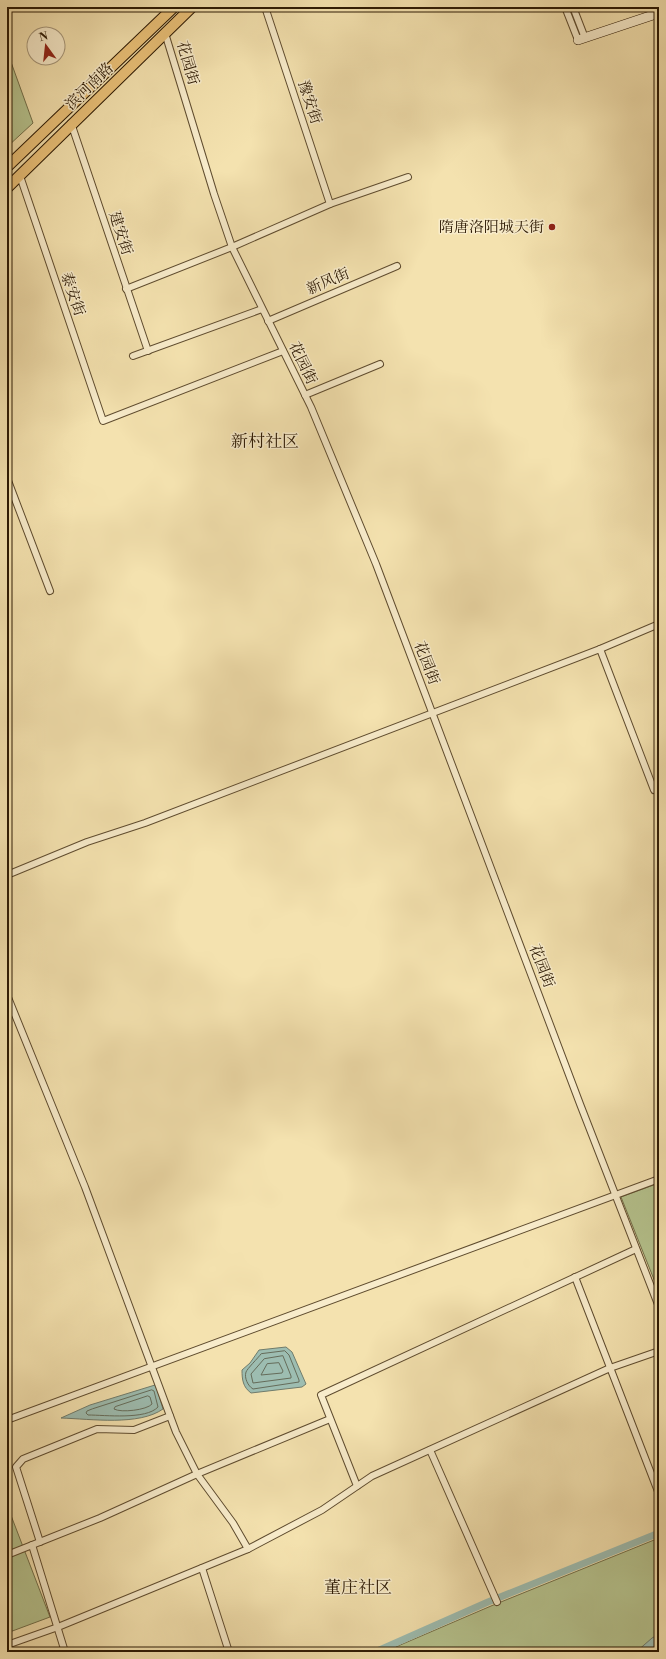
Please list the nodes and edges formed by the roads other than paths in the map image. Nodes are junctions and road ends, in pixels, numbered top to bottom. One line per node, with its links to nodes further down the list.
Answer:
1 (174, 7): 11 (main road, 滨河南路)
2 (192, 7): 8 (main road, 滨河南路)
3 (265, 7): 15 (street, 豫安街)
4 (565, 7): 9 (street)
5 (573, 7): 9 (street)
6 (659, 8): 9 (street)
7 (659, 13): 9 (street)
8 (165, 32): 10 (main road, 滨河南路); 16 (street, 花园街)
9 (581, 37)
10 (71, 123): 12 (main road, 滨河南路); 18 (street, 建安街)
11 (7, 168)
12 (20, 176): 14 (main road, 滨河南路); 22 (street, 泰安街)
13 (408, 177): 15 (street)
14 (7, 188)
15 (330, 204): 16 (street)
16 (232, 247): 18 (street); 19 (street, 花园街)
17 (397, 266): 20 (street, 新风街)
18 (126, 289): 21 (street, 建安街)
19 (262, 309): 20 (street, 花园街); 21 (street)
20 (268, 320): 22 (street, 花园街)
21 (148, 351): 23 (street)
22 (283, 351): 25 (street, 花园街)
23 (133, 356)
24 (380, 364): 25 (street)
25 (305, 395): 30 (street, 花园街)
26 (7, 478): 27 (street)
27 (50, 591)
28 (659, 624): 29 (street)
29 (600, 649): 30 (street); 31 (street)
30 (432, 713): 32 (street); 35 (street, 花园街)
31 (654, 790)
32 (7, 875)
33 (7, 996): 40 (street)
34 (659, 1179): 35 (street)
35 (616, 1195): 36 (street, 花园街); 40 (street)
36 (636, 1249): 37 (street); 38 (street, 花园街)
37 (575, 1277): 41 (street); 43 (street)
38 (659, 1307)
39 (659, 1351): 41 (street)
40 (151, 1366): 42 (street); 44 (street)
41 (610, 1368): 45 (street); 48 (street)
42 (170, 1416): 46 (street); 49 (street)
43 (330, 1419): 46 (street); 47 (street)
44 (7, 1420)
45 (430, 1450): 47 (street); 54 (street)
46 (197, 1474): 49 (street); 51 (street)
47 (357, 1486): 51 (street)
48 (659, 1494)
49 (40, 1542): 50 (street)
50 (32, 1545): 52 (street); 55 (street)
51 (248, 1549): 53 (street)
52 (7, 1555)
53 (202, 1568): 55 (street); 58 (street)
54 (497, 1602)
55 (58, 1627): 56 (street); 57 (street)
56 (7, 1645)
57 (65, 1652)
58 (229, 1652)

